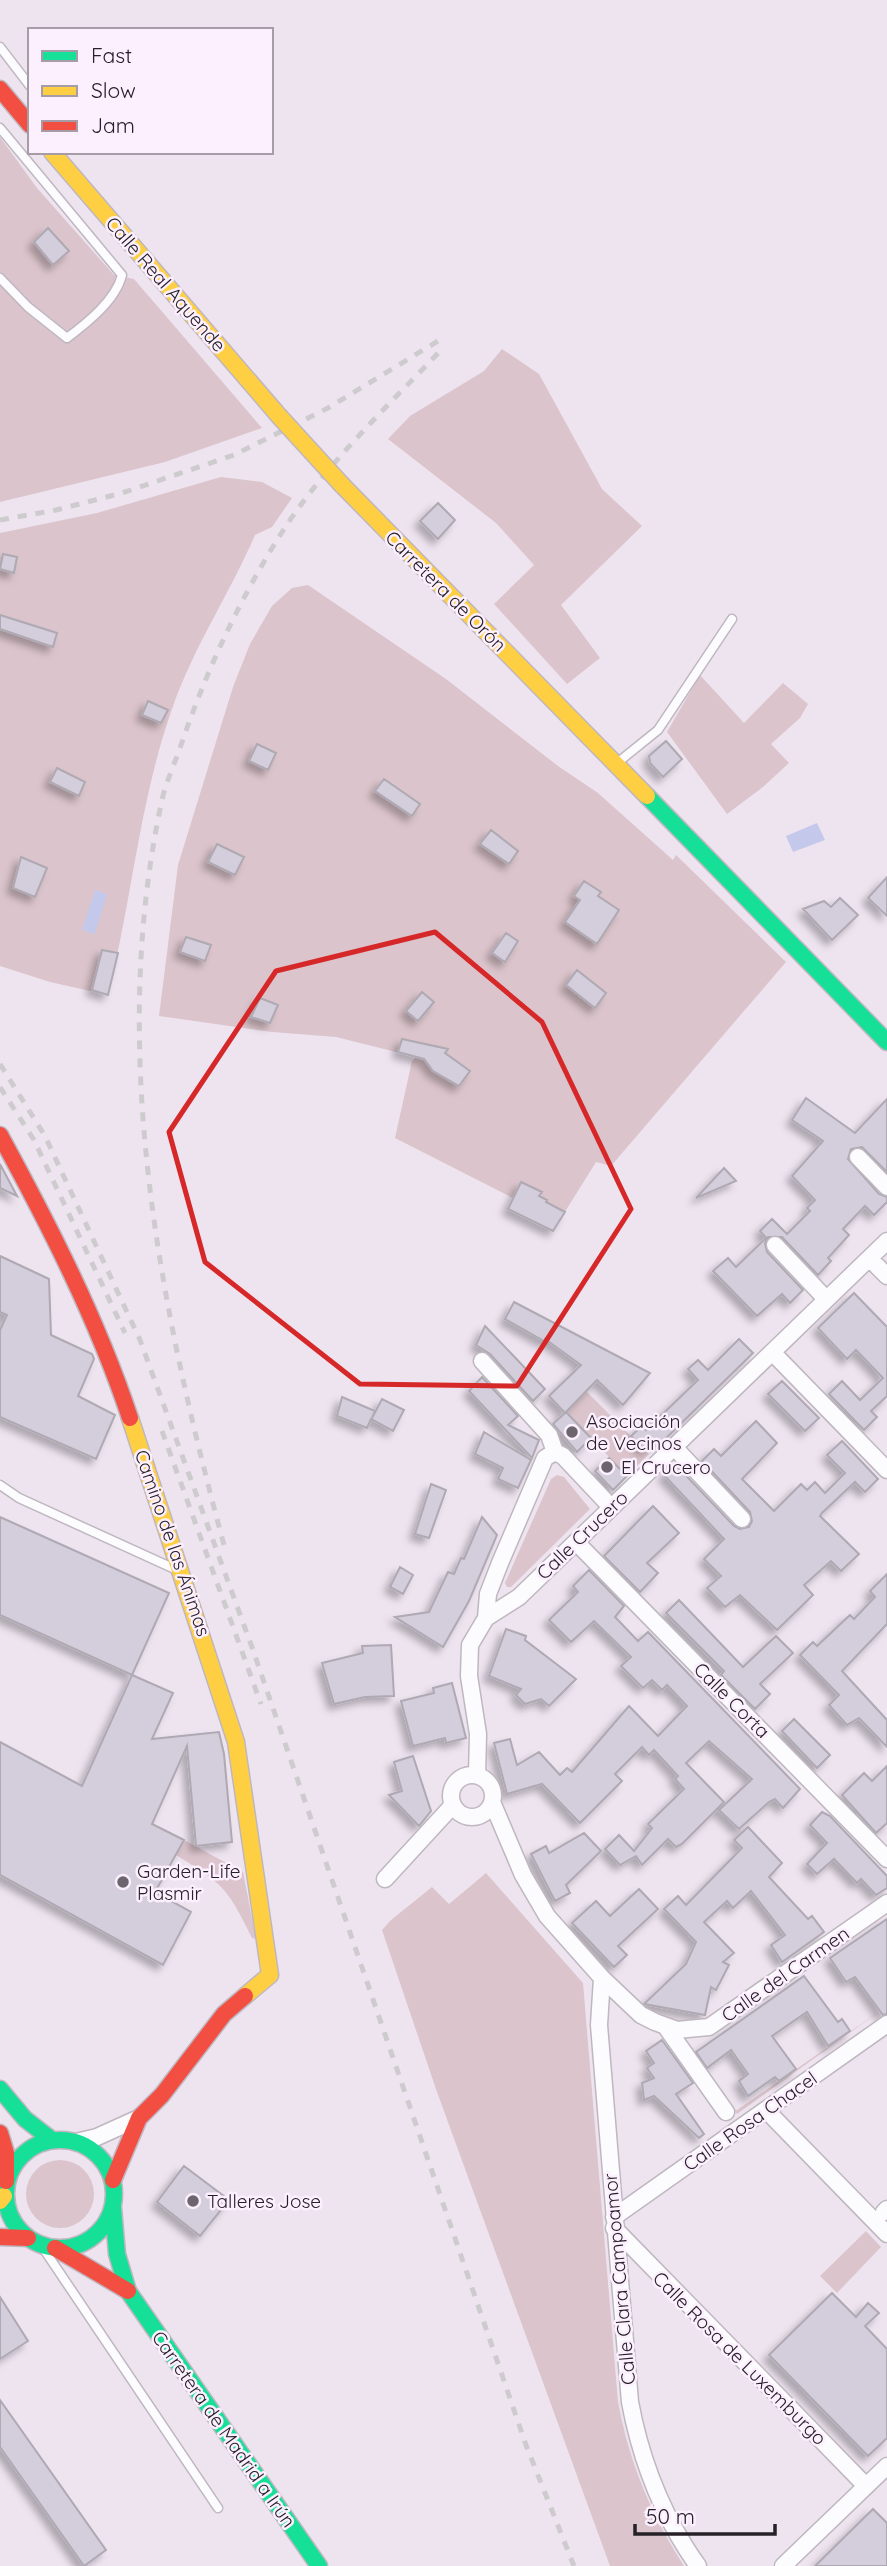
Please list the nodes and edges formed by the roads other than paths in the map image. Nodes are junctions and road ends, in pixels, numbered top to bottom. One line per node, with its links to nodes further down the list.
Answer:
1 (0, 47): 2 (lane)
2 (28, 83)
3 (0, 89): 4 (main road)
4 (28, 123)
5 (0, 128): 7 (lane, Calle Real Aquende)
6 (57, 155): 8 (main road, Calle Real Aquende)
7 (0, 278)
8 (279, 416): 10 (main road, Carretera de Orón, bridge)
9 (732, 618): 10 (lane)
10 (614, 765): 11 (main road, Carretera de Orón)
11 (887, 1042)
12 (0, 1135): 27 (main road, Camino de las Ánimas)
13 (858, 1157): 14 (street)
14 (887, 1186)
15 (887, 1241): 17 (street, Calle Crucero)
16 (775, 1245): 17 (street)
17 (827, 1299): 18 (street, Calle Crucero)
18 (772, 1352): 20 (street, Calle Crucero); 22 (street)
19 (482, 1361): 21 (street)
20 (674, 1447): 24 (street, Calle Crucero); 25 (street)
21 (555, 1452): 24 (street); 28 (street)
22 (887, 1470)
23 (0, 1485): 27 (lane)
24 (611, 1507): 26 (street, Calle Crucero)
25 (742, 1519)
26 (576, 1542): 28 (street, Calle Crucero); 32 (street, Calle Corta)
27 (183, 1573): 41 (main road, Camino de las Ánimas)
28 (486, 1618): 29 (street)
29 (477, 1775): 30 (street); 31 (street)
30 (492, 1802): 31 (street); 35 (street)
31 (453, 1805): 33 (street)
32 (887, 1859)
33 (385, 1879)
34 (887, 1903): 37 (street, Calle del Carmen)
35 (602, 1978): 37 (street); 48 (street, Calle Clara Campoamor)
36 (887, 2024): 39 (street, Calle Rosa Chacel)
37 (671, 2028): 40 (street)
38 (0, 2090): 43 (main road)
39 (766, 2110): 48 (street, Calle Rosa Chacel); 49 (street)
40 (726, 2112)
41 (139, 2118): 44 (street); 45 (main road)
42 (0, 2133): 46 (main road)
43 (52, 2140): 44 (main road); 46 (main road)
44 (76, 2142): 45 (main road)
45 (113, 2180): 47 (main road)
46 (3, 2194): 51 (main road)
47 (113, 2208): 51 (main road); 52 (main road, Carretera de Madrid a Irún)
48 (614, 2223): 54 (street, Calle Rosa de Luxemburgo); 57 (street, Calle Clara Campoamor)
49 (887, 2234)
50 (0, 2237): 51 (main road)
51 (41, 2244): 52 (main road, Carretera de Madrid a Irún); 55 (lane)
52 (128, 2291): 56 (main road, Carretera de Madrid a Irún)
53 (887, 2466): 54 (street)
54 (866, 2486): 58 (street)
55 (218, 2508)
56 (319, 2566)
57 (698, 2566)
58 (783, 2566)

